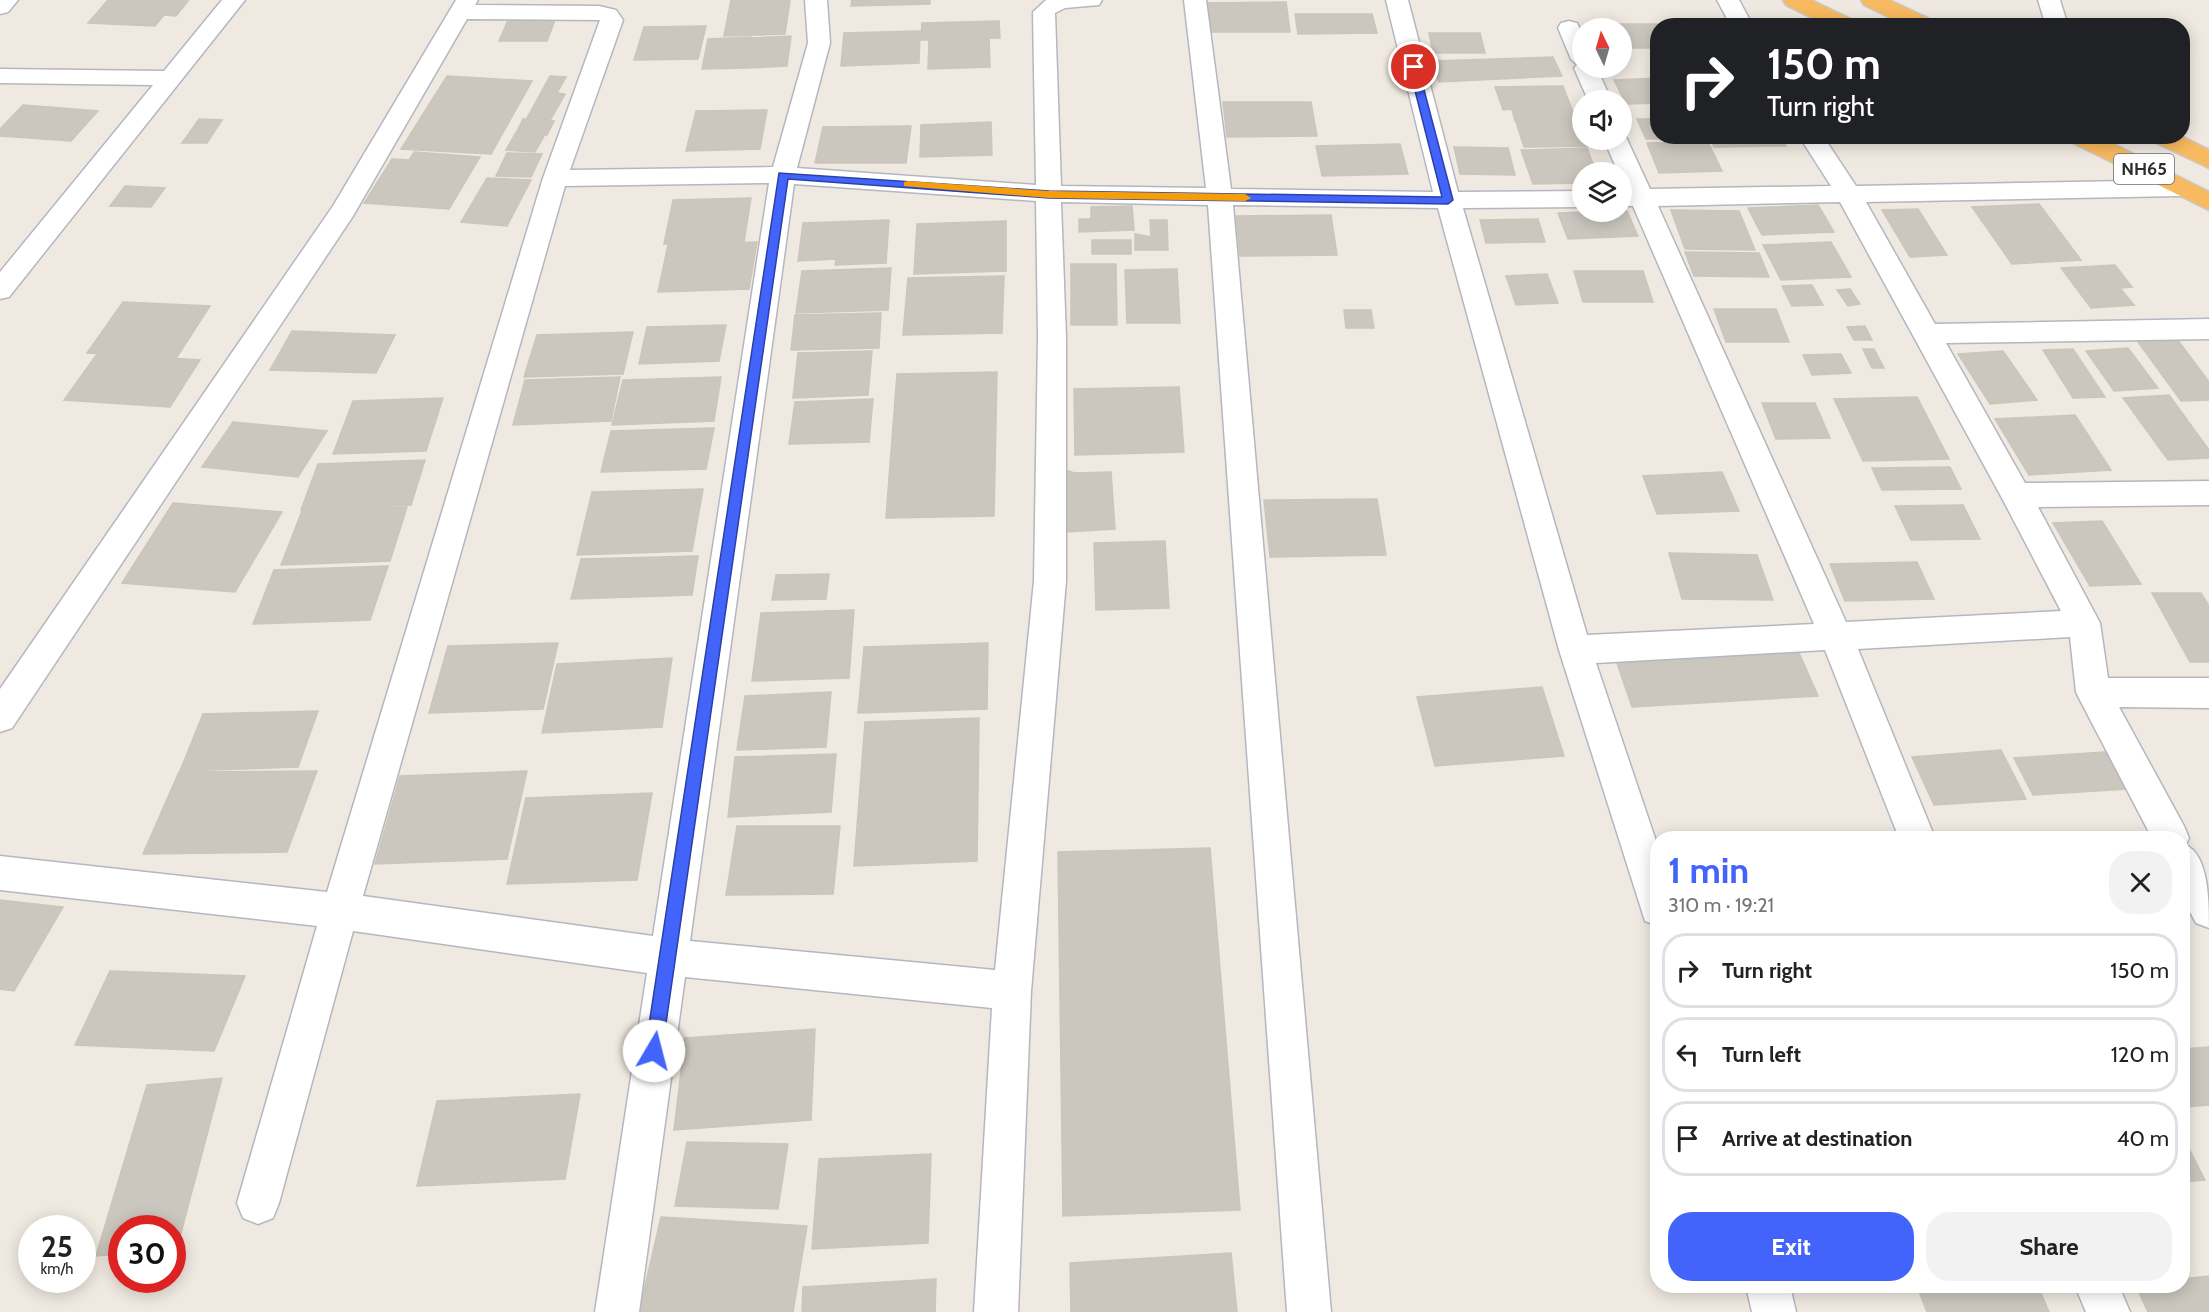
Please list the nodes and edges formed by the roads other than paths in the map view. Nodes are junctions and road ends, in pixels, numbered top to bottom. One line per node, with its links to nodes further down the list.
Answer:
1 (7, 0): 12 (street)
2 (234, 0): 20 (street)
3 (816, 0): 25 (street)
4 (1091, 0): 29 (street)
5 (1195, 0): 30 (street)
6 (1396, 0): 33 (street)
7 (1728, 0): 13 (street)
8 (1794, 0): 14 (highway)
9 (1872, 0): 15 (highway)
10 (2049, 0): 16 (street)
11 (464, 6): 26 (street); 46 (street)
12 (0, 7)
13 (1738, 18)
14 (1831, 18)
15 (1909, 18)
16 (2055, 18)
17 (1569, 28): 18 (street)
18 (1572, 35)
19 (0, 76): 20 (street)
20 (171, 78): 36 (street)
21 (1816, 144): 28 (street)
22 (2094, 144): 27 (highway, NH65)
23 (2178, 144): 24 (highway, NH65)
24 (2209, 159)
25 (783, 175): 26 (street); 29 (street); 54 (street)
26 (555, 178): 53 (street)
27 (2180, 188): 28 (street); 35 (highway, NH65)
28 (1848, 193): 31 (street); 38 (street)
29 (1049, 194): 30 (street); 55 (street)
30 (1220, 197): 33 (street); 61 (street)
31 (1632, 198)
32 (1572, 199): 33 (street)
33 (1448, 200): 43 (street)
34 (1632, 200): 42 (street)
35 (2209, 202)
36 (0, 290)
37 (2209, 329): 38 (street)
38 (1926, 334): 40 (street)
39 (2209, 493): 40 (street)
40 (2016, 495): 41 (street)
41 (2084, 624): 42 (street); 44 (street)
42 (1836, 636): 43 (street); 47 (street)
43 (1575, 650): 51 (street)
44 (2093, 692): 45 (street); 48 (street)
45 (2209, 693)
46 (0, 717)
47 (1914, 831)
48 (2167, 831)
49 (0, 873): 53 (street)
50 (2190, 875): 52 (street)
51 (1650, 882)
52 (2209, 910)
53 (340, 911): 54 (street); 56 (street)
54 (667, 957): 55 (street); 59 (street)
55 (1012, 991): 60 (street)
56 (258, 1203)
57 (1770, 1293): 62 (street)
58 (2100, 1293): 63 (street)
59 (617, 1312)
60 (996, 1312)
61 (1309, 1312)
62 (1774, 1312)
63 (2108, 1312)

